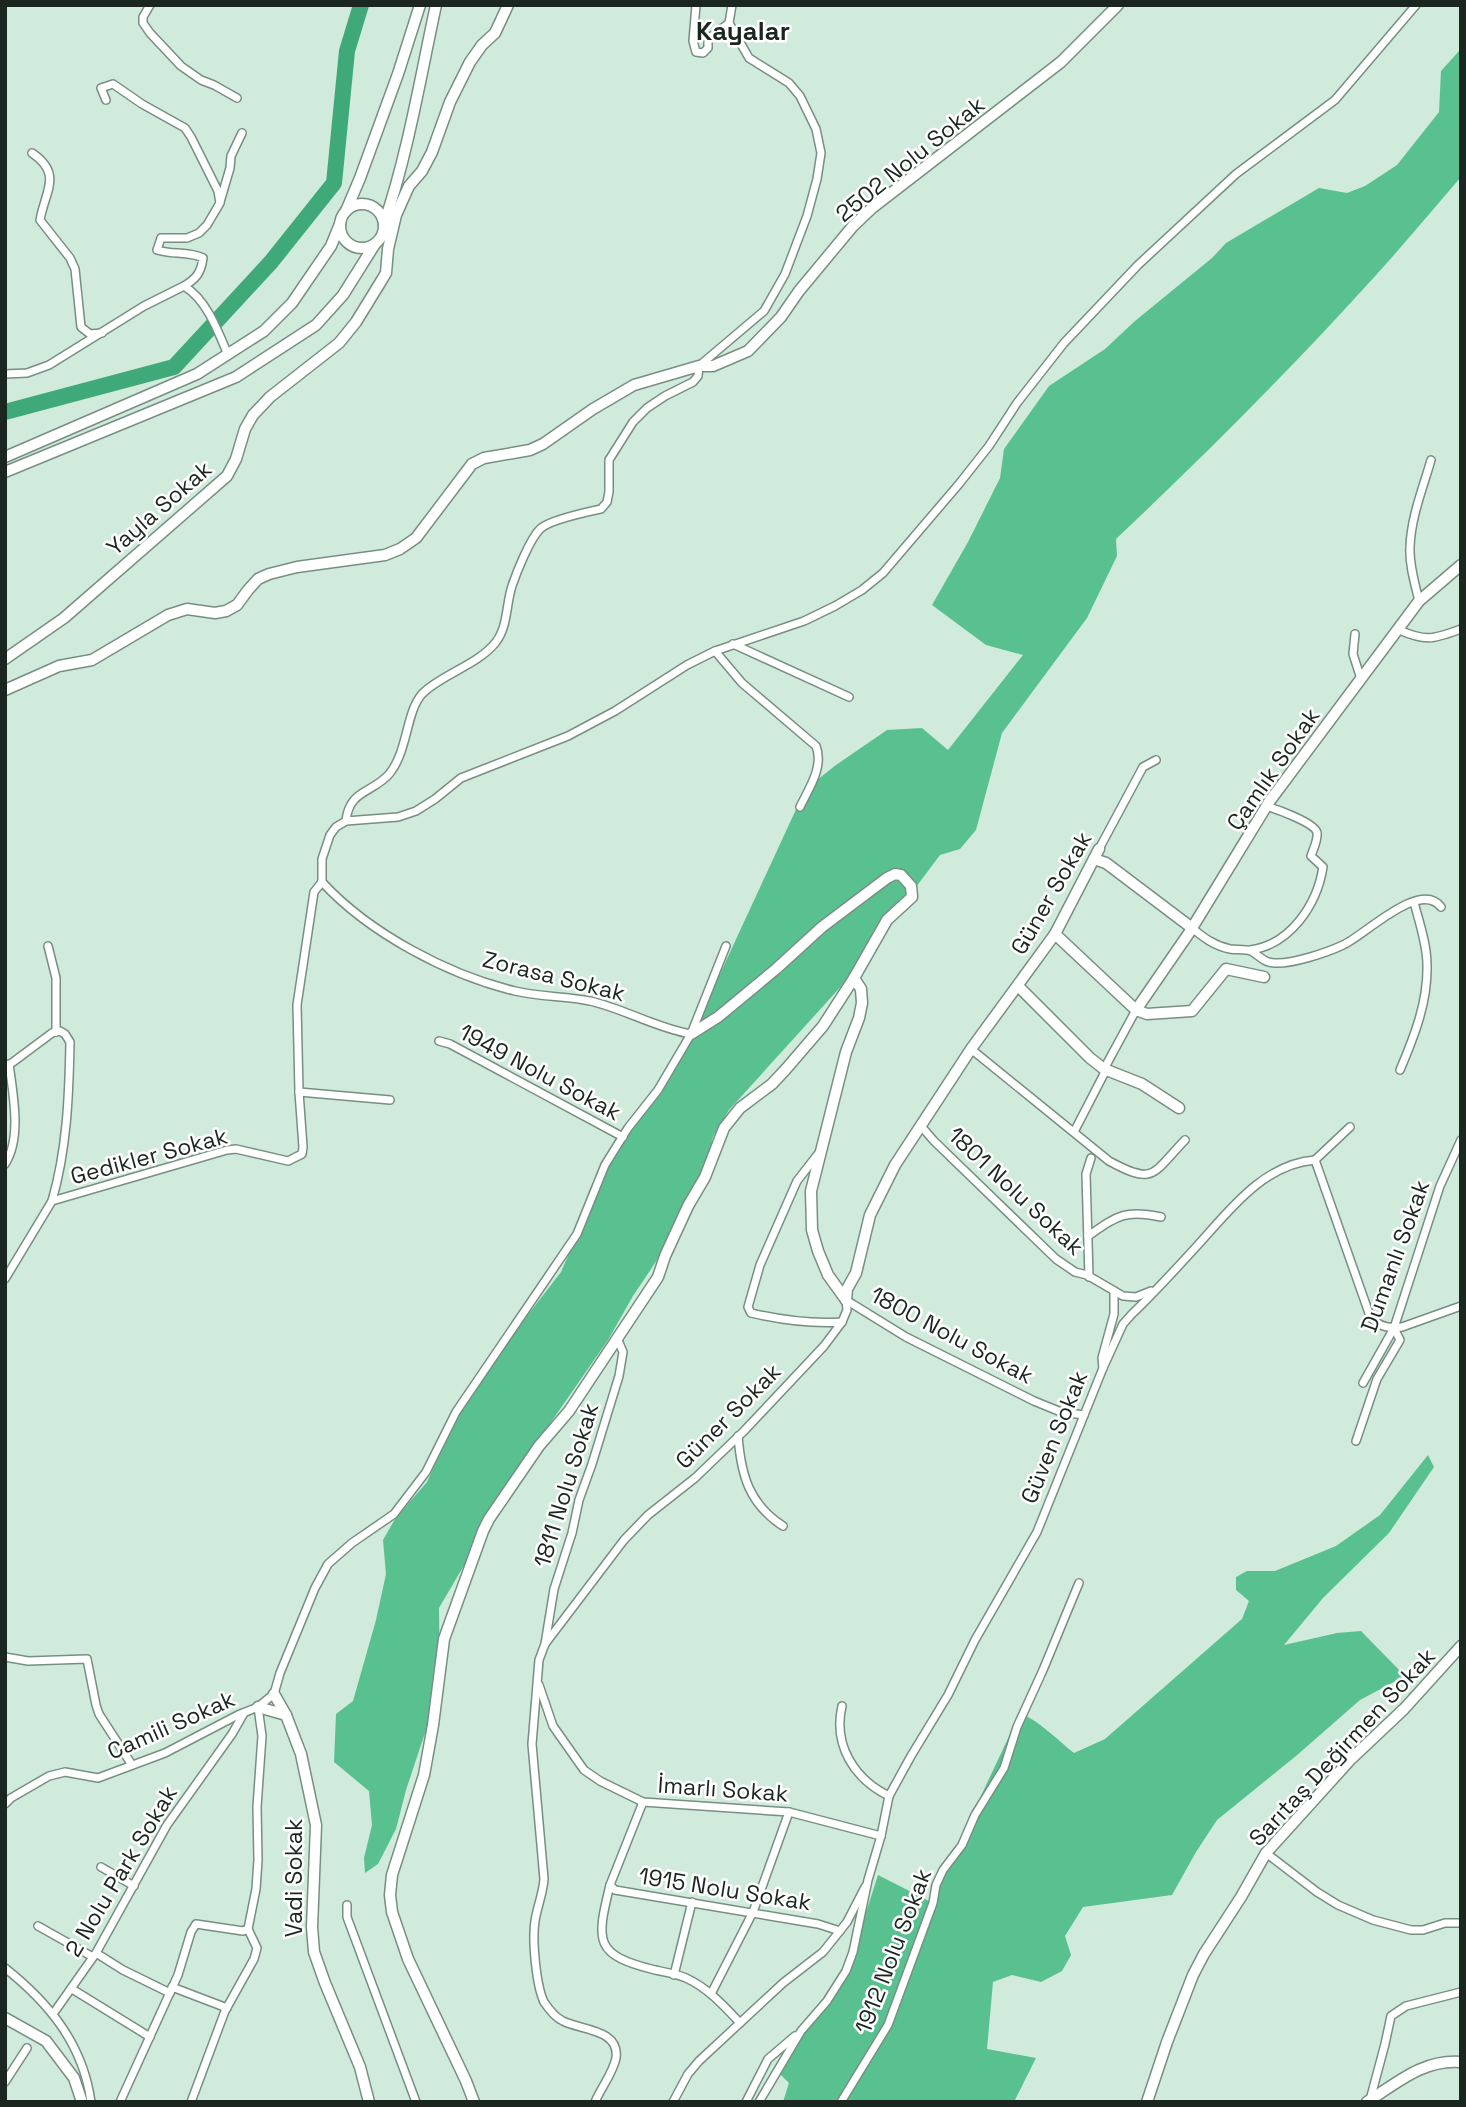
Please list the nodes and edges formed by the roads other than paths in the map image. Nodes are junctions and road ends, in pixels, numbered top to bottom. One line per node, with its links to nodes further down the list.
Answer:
1 (149, 5): 10 (street)
2 (420, 5): 15 (street)
3 (436, 5): 17 (street)
4 (508, 5): 34 (street, Yayla Sokak)
5 (696, 5): 9 (street)
6 (732, 5): 9 (street)
7 (1118, 5): 22 (street, 2502 Nolu Sokak)
8 (1416, 5): 32 (street)
9 (729, 23): 22 (street)
10 (237, 98)
11 (106, 100): 14 (street)
12 (242, 134): 14 (street)
13 (32, 153): 20 (street)
14 (220, 203): 19 (street)
15 (346, 211): 16 (street); 17 (street)
16 (340, 224): 18 (street); 21 (street)
17 (384, 224): 18 (street)
18 (375, 244): 26 (street)
19 (184, 286): 20 (street); 21 (street)
20 (102, 332): 23 (street)
21 (228, 355): 24 (street)
22 (699, 366): 36 (street, 2502 Nolu Sokak); 41 (street)
23 (5, 374)
24 (5, 457)
25 (1431, 460): 28 (street)
26 (5, 472)
27 (1461, 565): 28 (street, Çamlık Sokak)
28 (1419, 601): 30 (street, Çamlık Sokak)
29 (1461, 629): 30 (street)
30 (1399, 630): 35 (street, Çamlık Sokak)
31 (1355, 634): 35 (street)
32 (733, 644): 33 (street); 37 (street)
33 (715, 651): 40 (street); 41 (street)
34 (5, 659)
35 (1362, 680): 39 (street, Çamlık Sokak)
36 (5, 690)
37 (849, 698)
38 (1156, 760): 42 (street, Güner Sokak)
39 (1266, 806): 47 (street, Çamlık Sokak); 51 (street)
40 (800, 807)
41 (346, 821): 44 (street)
42 (1099, 849): 43 (street, Güner Sokak)
43 (1094, 859): 47 (street); 48 (street, Güner Sokak)
44 (322, 882): 57 (street, Zorasa Sokak); 63 (street, Gedikler Sokak)
45 (1414, 902): 46 (street); 51 (street); 62 (street)
46 (1441, 907)
47 (1192, 928): 51 (street); 55 (street, Çamlık Sokak)
48 (1055, 934): 54 (street, Güner Sokak); 55 (street)
49 (48, 946): 56 (street)
50 (726, 946): 57 (street)
51 (1250, 950)
52 (1264, 976): 55 (street)
53 (854, 978): 57 (street); 72 (street, 1800 Nolu Sokak); 87 (street)
54 (1018, 986): 59 (street, Güner Sokak); 61 (street)
55 (1136, 1010): 61 (street, Çamlık Sokak)
56 (56, 1032): 60 (street); 76 (street, Gedikler Sokak)
57 (691, 1034): 69 (street)
58 (439, 1041): 69 (street, 1949 Nolu Sokak)
59 (971, 1049): 66 (street, Güner Sokak); 68 (street)
60 (7, 1066): 75 (street)
61 (1105, 1069): 65 (street); 68 (street, Çamlık Sokak)
62 (1400, 1070)
63 (299, 1092): 64 (street); 76 (street, Gedikler Sokak)
64 (390, 1100)
65 (1179, 1108)
66 (921, 1126): 79 (street, 1801 Nolu Sokak); 83 (street, Güner Sokak)
67 (1350, 1128): 74 (street)
68 (1074, 1132): 70 (street)
69 (623, 1137): 99 (street)
70 (1185, 1140)
71 (1461, 1140): 86 (street, Dumanlı Sokak)
72 (819, 1153): 83 (street, 1800 Nolu Sokak); 85 (street)
73 (1091, 1158): 78 (street, 1801 Nolu Sokak)
74 (1315, 1160): 81 (street, Güven Sokak); 86 (street)
75 (5, 1164)
76 (52, 1201): 80 (street)
77 (1161, 1217): 78 (street, 1801 Nolu Sokak)
78 (1088, 1236): 79 (street, 1801 Nolu Sokak)
79 (1089, 1277): 82 (street, 1801 Nolu Sokak)
80 (5, 1279)
81 (1157, 1287): 82 (street, 1801 Nolu Sokak); 88 (street, Güven Sokak)
82 (1114, 1291): 88 (street)
83 (846, 1300): 85 (street, Güner Sokak); 90 (street, 1800 Nolu Sokak)
84 (1461, 1306): 86 (street)
85 (842, 1322): 91 (street, Güner Sokak)
86 (1394, 1328): 89 (street, Dumanlı Sokak); 92 (street)
87 (617, 1338): 95 (street, 1811 Nolu Sokak); 145 (street)
88 (1103, 1368): 90 (street, Güven Sokak)
89 (1363, 1383)
90 (1084, 1415): 105 (street, Güven Sokak)
91 (738, 1436): 93 (street); 95 (street, Güner Sokak)
92 (1356, 1441)
93 (783, 1526)
94 (1079, 1583): 150 (street, 1912 Nolu Sokak)
95 (545, 1644): 98 (street, Güner Sokak)
96 (1461, 1646): 110 (street, Sarıtaş Değirmen Sokak)
97 (5, 1657): 104 (street)
98 (538, 1682): 106 (street, İmarlı Sokak); 146 (street, Güner Sokak)
99 (274, 1694): 101 (street, Camili Sokak); 103 (street, Vadi Sokak)
100 (842, 1706): 105 (street)
101 (258, 1707): 102 (street, Camili Sokak); 103 (street); 120 (street)
102 (244, 1713): 104 (street, Camili Sokak); 114 (street, 2 Nolu Park Sokak)
103 (286, 1715): 143 (street, Vadi Sokak)
104 (132, 1765): 107 (street, Camili Sokak)
105 (889, 1797): 109 (street, Güven Sokak)
106 (643, 1802): 108 (street, İmarlı Sokak); 113 (street, 1915 Nolu Sokak)
107 (5, 1804)
108 (789, 1812): 109 (street, İmarlı Sokak); 117 (street)
109 (881, 1836): 112 (street, Güven Sokak)
110 (1266, 1853): 118 (street); 151 (street, Sarıtaş Değirmen Sokak)
111 (101, 1867): 114 (street)
112 (868, 1880): 121 (street); 133 (street, Güven Sokak)
113 (610, 1885): 115 (street, 1915 Nolu Sokak); 124 (street)
114 (134, 1886): 122 (street, 2 Nolu Park Sokak)
115 (692, 1902): 117 (street, 1915 Nolu Sokak); 124 (street)
116 (347, 1905): 144 (street)
117 (753, 1912): 121 (street, 1915 Nolu Sokak); 128 (street)
118 (1461, 1923)
119 (38, 1926): 122 (street)
120 (248, 1930): 126 (street); 129 (street)
121 (840, 1931): 132 (street)
122 (94, 1955): 125 (street, 2 Nolu Park Sokak); 126 (street)
123 (5, 1968): 130 (street)
124 (674, 1975): 128 (street)
125 (72, 1989): 130 (street, 2 Nolu Park Sokak); 134 (street)
126 (171, 1990): 129 (street); 134 (street)
127 (1461, 1992): 138 (street)
128 (711, 1994): 132 (street)
129 (227, 2008): 142 (street)
130 (53, 2014): 140 (street)
131 (5, 2018): 139 (street)
132 (740, 2023): 147 (street)
133 (802, 2031): 148 (street, Güven Sokak); 149 (street, Güven Sokak)
134 (150, 2037): 141 (street)
135 (27, 2048): 137 (street)
136 (1461, 2062): 138 (street)
137 (5, 2082)
138 (1368, 2101)
139 (82, 2102)
140 (91, 2102)
141 (120, 2102)
142 (191, 2102)
143 (369, 2102)
144 (416, 2102)
145 (474, 2102)
146 (595, 2102)
147 (673, 2102)
148 (746, 2102)
149 (759, 2102)
150 (841, 2102)
151 (1147, 2102)

